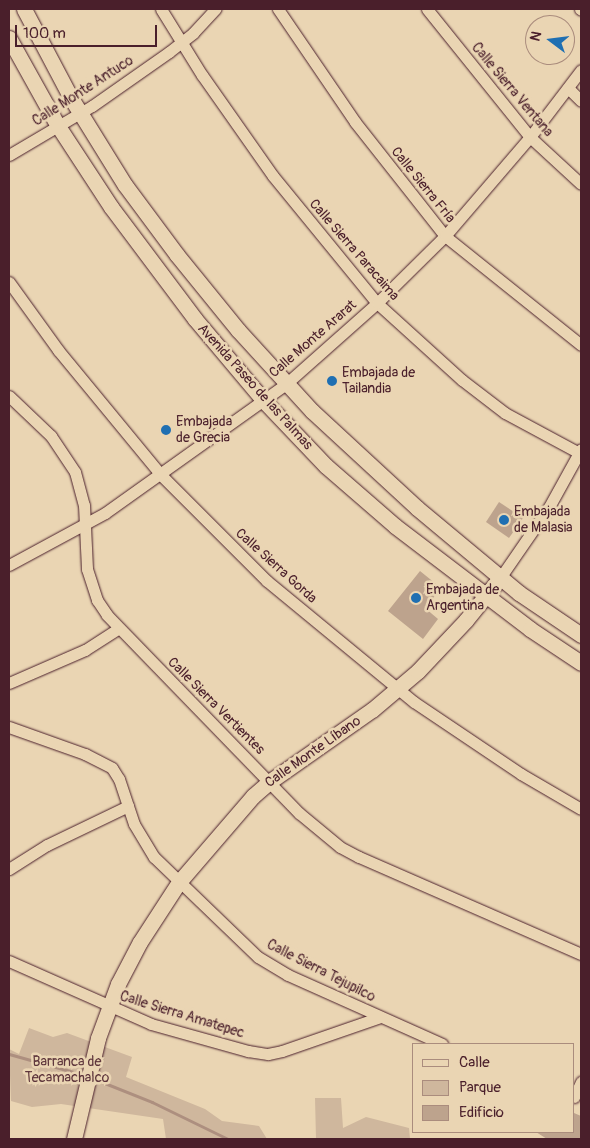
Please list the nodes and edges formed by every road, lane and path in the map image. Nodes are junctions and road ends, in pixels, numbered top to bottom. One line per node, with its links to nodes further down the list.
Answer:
1 (24, 9): 11 (main road, Avenida Paseo de las Palmas)
2 (161, 9): 7 (street, Calle Sierra Paracaima)
3 (215, 9): 7 (street, Calle Monte Antuco)
4 (278, 9): 16 (street, Calle Sierra Fría)
5 (426, 9): 13 (street, Calle Sierra Ventana)
6 (9, 38): 12 (main road, Avenida Paseo de las Palmas)
7 (181, 43): 11 (street, Calle Monte Antuco); 18 (street, Calle Sierra Paracaima)
8 (581, 70): 9 (street, Calle Monte Ararat)
9 (568, 88): 10 (street); 13 (street, Calle Monte Ararat)
10 (581, 101)
11 (80, 113): 12 (street, Calle Monte Antuco); 20 (main road, Avenida Paseo de las Palmas)
12 (58, 126): 14 (street, Calle Monte Antuco); 22 (main road, Avenida Paseo de las Palmas)
13 (530, 137): 15 (street, Calle Sierra Ventana); 16 (street, Calle Monte Ararat)
14 (9, 155)
15 (581, 184)
16 (445, 236): 18 (street, Calle Monte Ararat); 19 (street, Calle Sierra Fría)
17 (9, 282): 24 (street, Calle Sierra Gorda)
18 (377, 303): 20 (street, Calle Monte Ararat); 23 (street, Calle Sierra Paracaima)
19 (581, 345)
20 (287, 383): 22 (street, Calle Monte Ararat); 27 (main road, Avenida Paseo de las Palmas)
21 (9, 396): 25 (street, Calle Sierra Vertientes)
22 (265, 402): 24 (street, Calle Monte Ararat); 28 (main road, Avenida Paseo de las Palmas)
23 (581, 452): 27 (street, Calle Monte Líbano)
24 (161, 475): 25 (street, Calle Monte Ararat); 33 (street, Calle Sierra Gorda)
25 (85, 526): 26 (street, Calle Monte Ararat); 29 (street, Calle Sierra Vertientes)
26 (9, 565)
27 (500, 578): 28 (main road, Calle Monte Líbano); 30 (main road, Avenida Paseo de las Palmas)
28 (486, 596): 31 (main road, Avenida Paseo de las Palmas); 33 (main road, Calle Monte Líbano)
29 (119, 628): 32 (street); 35 (street, Calle Sierra Vertientes)
30 (581, 635)
31 (581, 663)
32 (9, 683)
33 (396, 689): 35 (main road, Calle Monte Líbano); 37 (street, Calle Sierra Gorda)
34 (9, 727): 36 (street)
35 (269, 782): 39 (main road, Calle Monte Líbano); 40 (street, Calle Sierra Vertientes)
36 (128, 806): 38 (street); 39 (street, Calle Sierra Tejupilco)
37 (581, 809)
38 (9, 868)
39 (180, 882): 42 (main road, Calle Monte Líbano); 43 (street, Calle Sierra Tejupilco)
40 (581, 954)
41 (9, 961): 42 (street, Calle Sierra Amatepec)
42 (110, 1008): 43 (street, Calle Sierra Amatepec); 47 (main road, Calle Monte Líbano)
43 (380, 1017): 44 (street, Calle Sierra Tejupilco)
44 (440, 1043)
45 (581, 1082): 46 (street)
46 (575, 1095)
47 (74, 1139)

